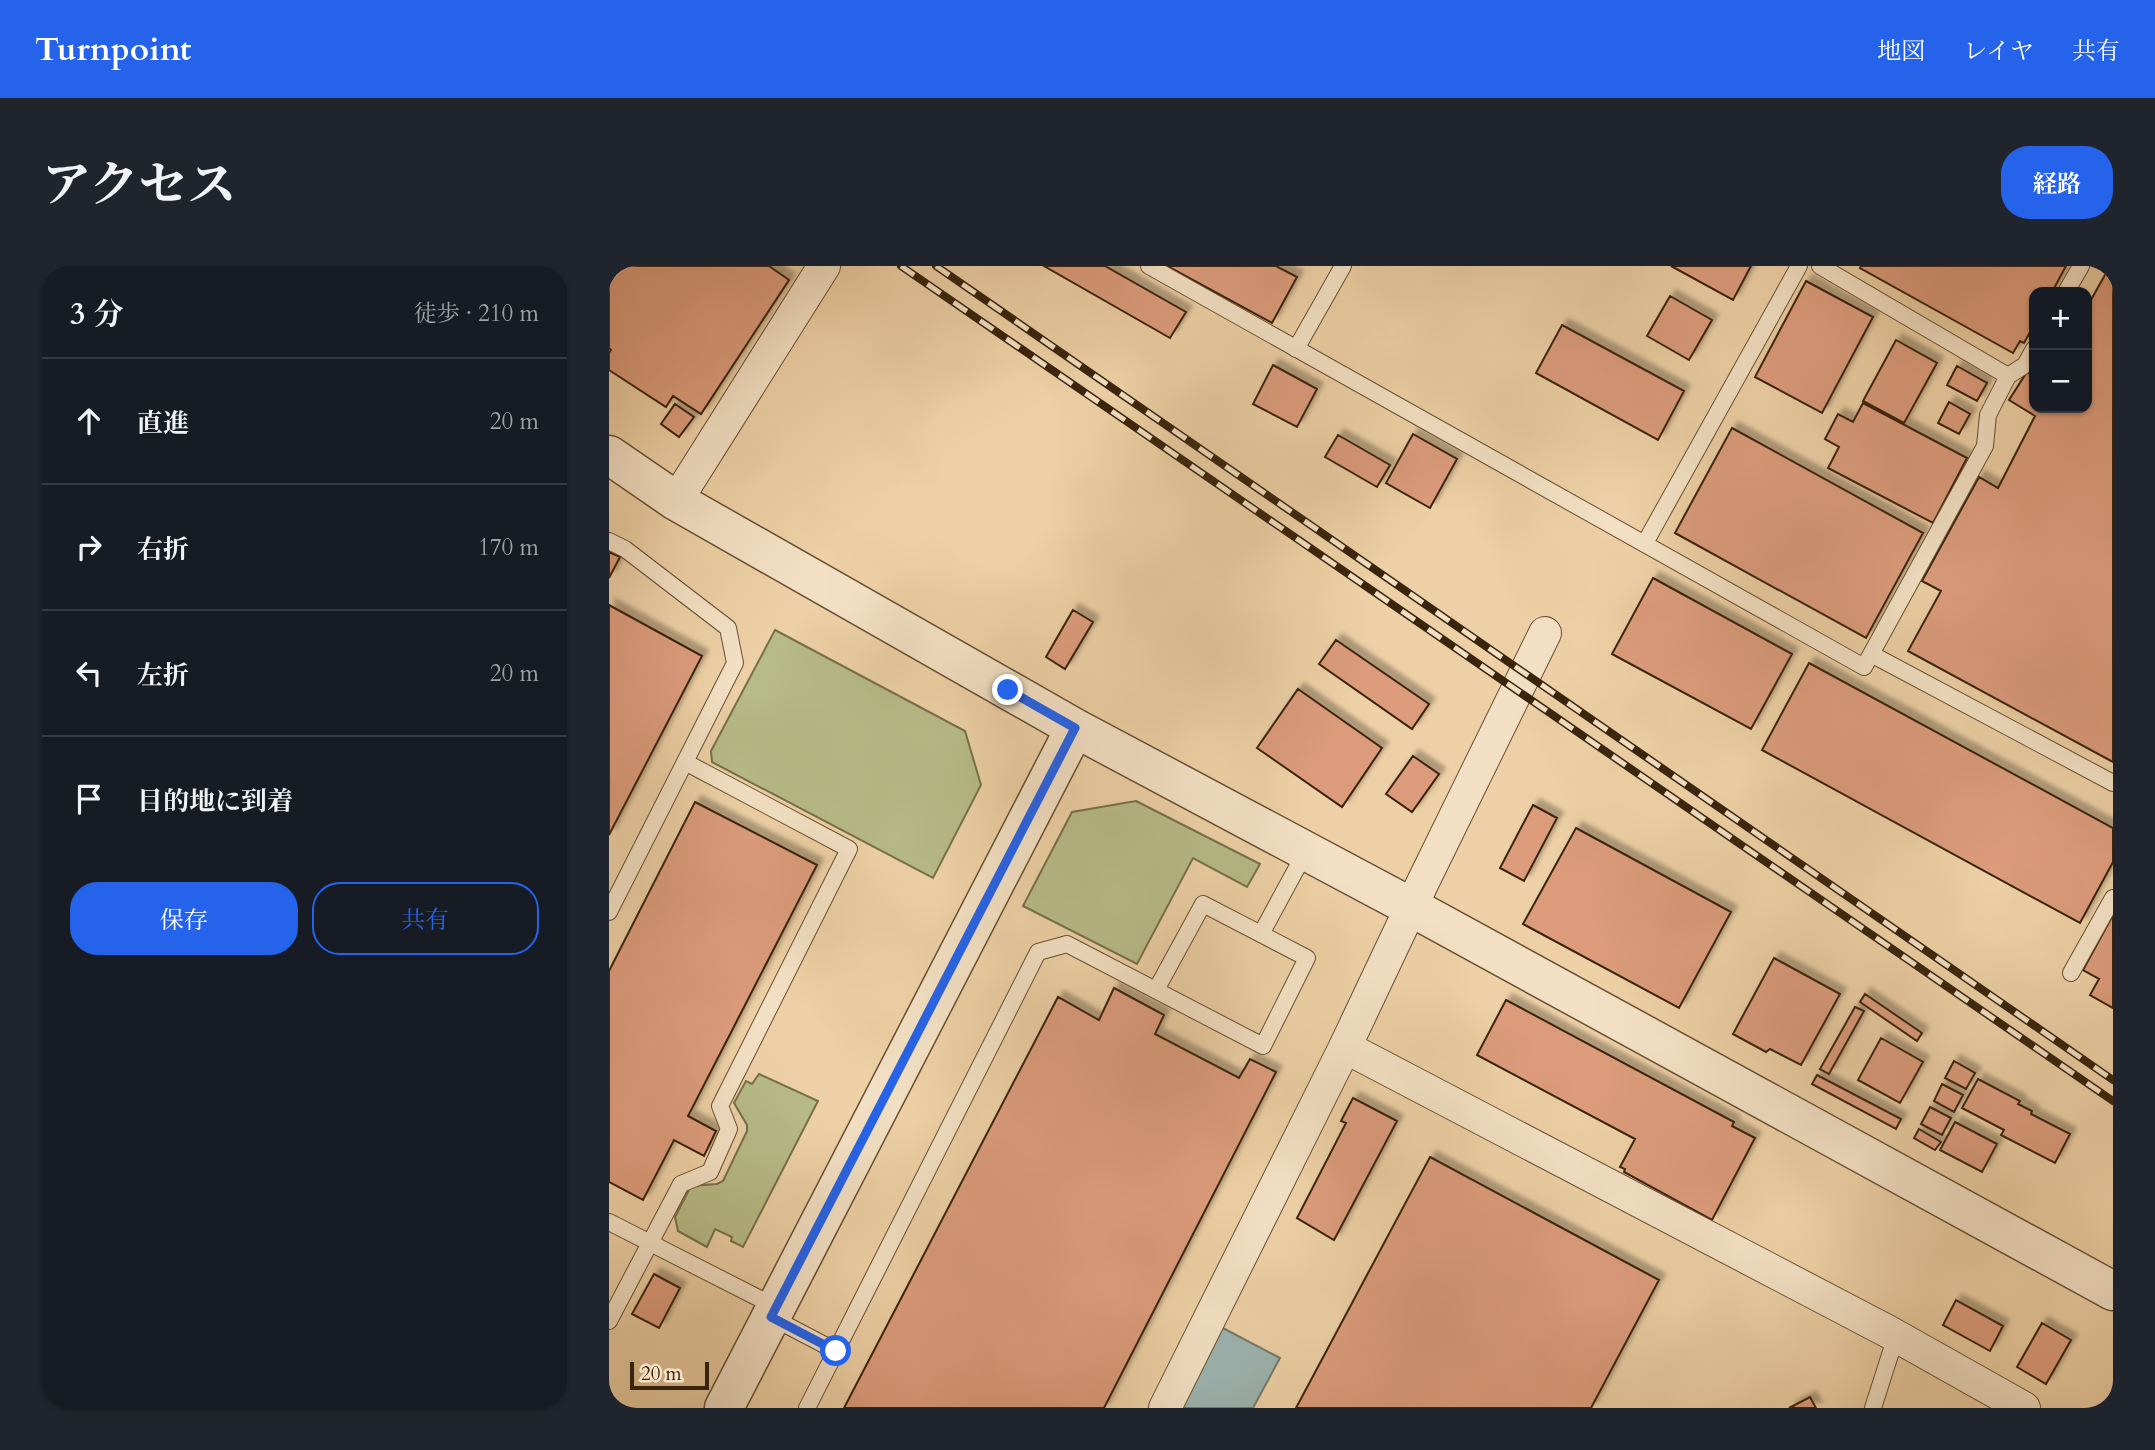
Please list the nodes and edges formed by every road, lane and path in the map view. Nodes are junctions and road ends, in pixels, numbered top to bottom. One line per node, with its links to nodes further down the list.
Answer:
1 (1149, 266): 8 (lane)
2 (1343, 266): 8 (lane)
3 (1798, 266): 14 (lane)
4 (1820, 266): 10 (lane)
5 (2081, 266): 7 (lane)
6 (822, 271): 12 (street)
7 (2069, 287)
8 (1296, 349): 14 (lane)
9 (2033, 350): 10 (lane)
10 (2008, 376): 16 (lane)
11 (609, 455): 12 (street)
12 (676, 501): 17 (street)
13 (609, 541): 18 (lane)
14 (1645, 543): 16 (lane)
15 (1545, 633): 22 (street)
16 (1871, 654): 19 (lane)
17 (1075, 728): 20 (street); 31 (street)
18 (685, 762): 23 (lane); 29 (lane)
19 (2113, 783)
20 (1305, 851): 22 (street); 24 (lane)
21 (2113, 898): 25 (lane)
22 (1411, 907): 27 (street); 30 (street)
23 (609, 912)
24 (1261, 934): 26 (lane); 26 (lane)
25 (2071, 973)
26 (1156, 990): 34 (lane)
27 (1346, 1047): 33 (street); 37 (street)
28 (609, 1223): 29 (lane)
29 (649, 1243): 31 (lane); 32 (lane)
30 (2113, 1291)
31 (773, 1312): 34 (lane); 35 (street)
32 (609, 1321)
33 (1896, 1336): 38 (lane); 39 (street)
34 (836, 1351): 36 (lane)
35 (724, 1408)
36 (807, 1408)
37 (1165, 1408)
38 (1873, 1408)
39 (2024, 1408)

